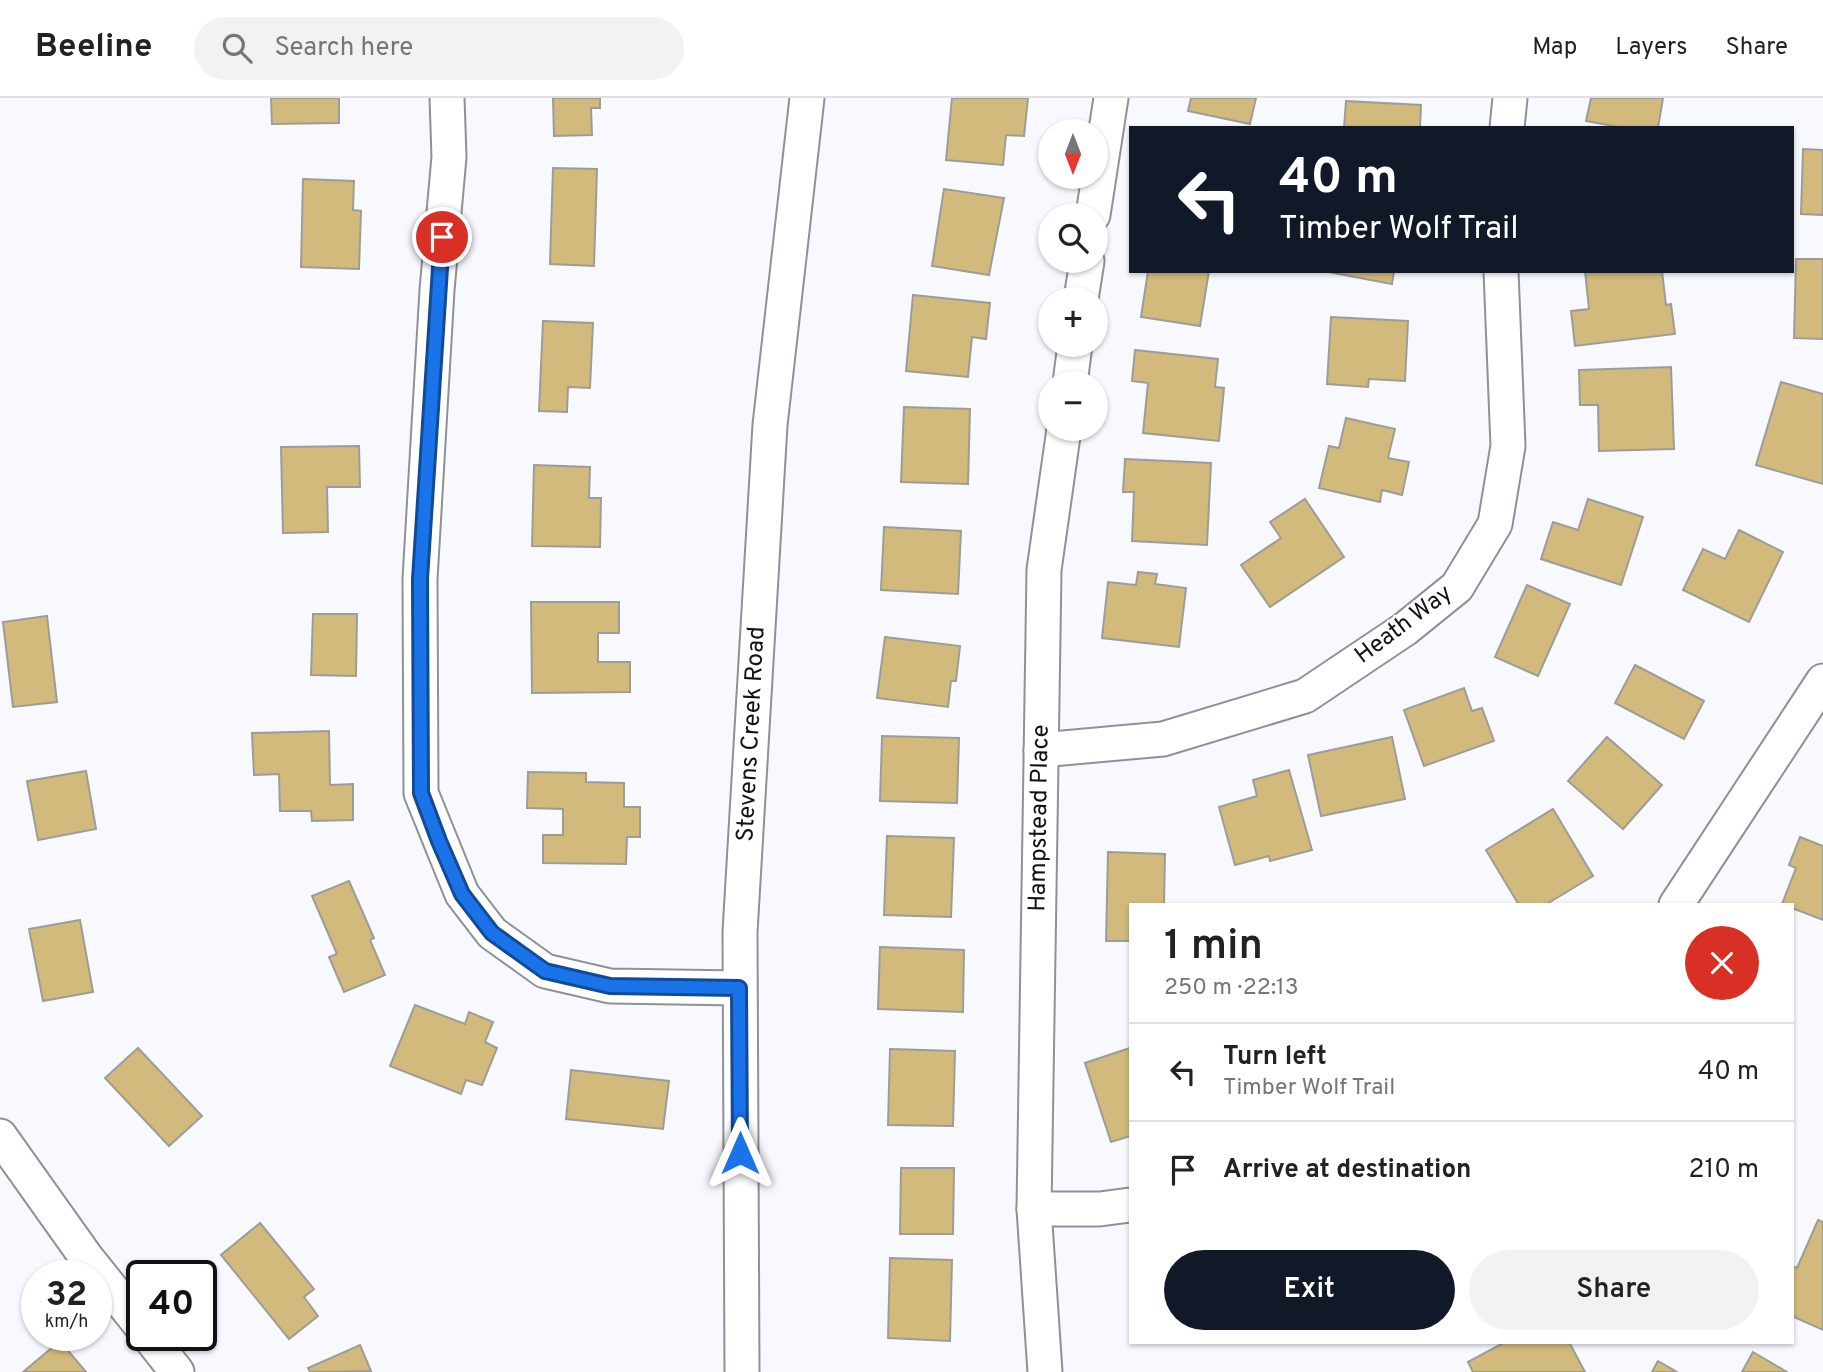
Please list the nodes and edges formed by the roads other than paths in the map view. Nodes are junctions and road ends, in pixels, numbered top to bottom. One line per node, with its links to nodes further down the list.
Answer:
1 (447, 98): 12 (street)
2 (807, 98): 12 (street, Stevens Creek Road)
3 (1111, 98): 6 (street)
4 (1510, 98): 5 (street)
5 (1507, 126)
6 (1095, 203)
7 (1501, 273): 10 (street, Heath Way)
8 (1062, 441): 10 (street, Hampstead Place)
9 (1823, 681): 11 (street)
10 (1041, 750): 15 (street, Hampstead Place)
11 (1676, 903)
12 (739, 988): 19 (street, Stevens Creek Road)
13 (0, 1136): 16 (street)
14 (1129, 1205): 15 (street)
15 (1034, 1209): 20 (street, Hampstead Place)
16 (126, 1307)
17 (161, 1351): 18 (street)
18 (177, 1372)
19 (742, 1372)
20 (1045, 1372)

